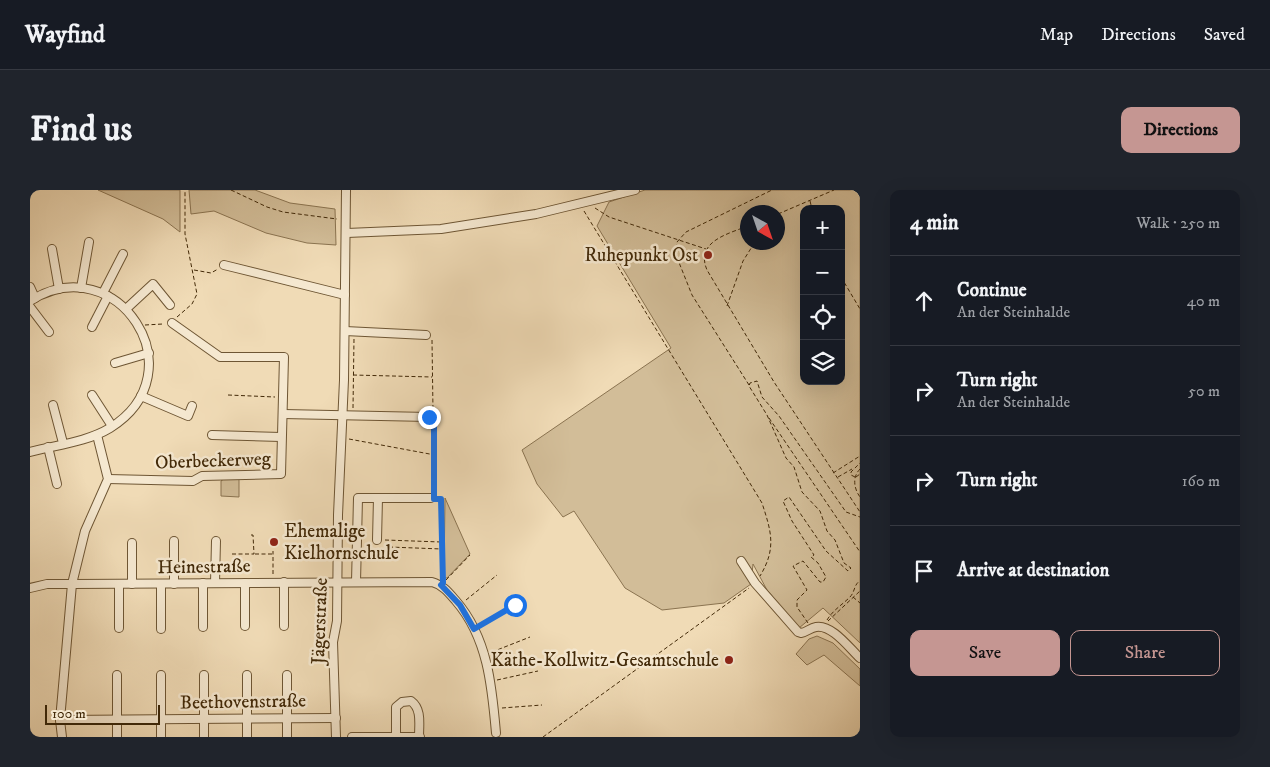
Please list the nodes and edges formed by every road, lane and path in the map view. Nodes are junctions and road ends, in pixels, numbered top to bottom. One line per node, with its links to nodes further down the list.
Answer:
1 (185, 190): 21 (path)
2 (231, 190): 11 (path)
3 (346, 190): 11 (street, Jägerstraße)
4 (635, 190): 8 (street)
5 (772, 190): 14 (path)
6 (834, 190): 7 (path)
7 (810, 200): 9 (path); 10 (path)
8 (584, 203): 13 (street); 14 (path); 103 (path)
9 (811, 205)
10 (785, 211)
11 (346, 219): 13 (street, Jägerstraße)
12 (740, 229): 17 (path)
13 (347, 233): 27 (street, Jägerstraße)
14 (678, 241): 17 (path); 45 (path)
15 (89, 242): 24 (street)
16 (52, 249): 25 (street)
17 (707, 249): 30 (path)
18 (750, 250): 30 (path)
19 (123, 254): 26 (street)
20 (224, 265): 21 (path); 27 (street)
21 (193, 270): 34 (path)
22 (845, 284): 33 (path)
23 (30, 287): 28 (street)
24 (81, 288): 25 (street); 26 (street)
25 (59, 289): 28 (street)
26 (106, 295): 32 (street); 36 (street)
27 (345, 295): 37 (street, Jägerstraße)
28 (33, 300)
29 (170, 305): 32 (street)
30 (727, 306): 70 (path)
31 (30, 307): 39 (street)
32 (126, 309): 35 (street)
33 (860, 309)
34 (172, 323): 35 (path); 49 (street, Oberbeckerweg)
35 (139, 325): 41 (street)
36 (92, 327)
37 (345, 331): 38 (street); 54 (street, Jägerstraße)
38 (354, 331): 40 (street); 43 (path)
39 (49, 332)
40 (426, 335): 44 (path)
41 (149, 357): 42 (street); 48 (street)
42 (115, 364)
43 (353, 375): 44 (path); 55 (path)
44 (432, 377): 65 (path)
45 (749, 386): 53 (path); 80 (path)
46 (228, 395): 49 (path)
47 (92, 396): 57 (street)
48 (141, 396): 51 (street); 57 (street)
49 (283, 398): 52 (street, Oberbeckerweg)
50 (53, 406): 62 (street)
51 (192, 406)
52 (283, 414): 54 (street); 60 (street, Oberbeckerweg)
53 (767, 415): 89 (path); 120 (path)
54 (342, 416): 55 (street); 61 (street, Jägerstraße)
55 (353, 416): 56 (street)
56 (429, 417)
57 (112, 426): 59 (street)
58 (212, 434): 60 (street, Oberbeckerweg)
59 (97, 435): 62 (street); 74 (street)
60 (281, 437): 74 (street, Oberbeckerweg)
61 (342, 438): 65 (path); 96 (street, Jägerstraße)
62 (63, 443): 63 (street)
63 (48, 447): 64 (street); 75 (street)
64 (30, 452)
65 (434, 455): 86 (path)
66 (860, 456): 70 (path)
67 (860, 463): 68 (path)
68 (854, 467): 72 (path); 73 (path)
69 (860, 469): 73 (path)
70 (833, 472): 72 (path)
71 (860, 475): 73 (path)
72 (836, 477): 79 (path)
73 (856, 477): 76 (path)
74 (108, 480): 104 (street)
75 (57, 484)
76 (860, 497)
77 (378, 498): 78 (street, Jägerstraße); 82 (street); 99 (street, Jägerstraße)
78 (431, 498)
79 (860, 512)
80 (860, 517)
81 (250, 535): 91 (path)
82 (377, 540): 86 (path)
83 (174, 541): 108 (street)
84 (216, 541): 101 (street)
85 (132, 542): 106 (street)
86 (442, 542): 88 (path)
87 (389, 547): 88 (path)
88 (442, 549): 92 (path)
89 (860, 552)
90 (232, 554): 91 (path)
91 (254, 554): 97 (path)
92 (470, 555)
93 (741, 561): 103 (street)
94 (497, 575): 113 (path)
95 (860, 580): 111 (path)
96 (337, 581): 98 (street, Heinestraße); 99 (street, Heinestraße); 138 (street, Jägerstraße)
97 (273, 582): 98 (street, Heinestraße); 102 (street, Heinestraße)
98 (284, 582): 116 (street)
99 (356, 582): 113 (street, Heinestraße)
100 (203, 583): 101 (street, Heinestraße); 108 (street, Heinestraße); 117 (street)
101 (215, 583): 102 (street, Heinestraße)
102 (245, 583): 115 (street)
103 (755, 583): 120 (street); 153 (path)
104 (72, 584): 105 (street, Heinestraße); 109 (street, Heinestraße); 140 (street)
105 (119, 584): 106 (street, Heinestraße); 119 (street)
106 (132, 584): 107 (street, Heinestraße)
107 (161, 584): 108 (street, Heinestraße); 121 (street)
108 (174, 584)
109 (30, 588)
110 (860, 590): 111 (path)
111 (852, 596): 112 (path); 118 (path); 118 (path)
112 (860, 603)
113 (460, 605): 122 (street, Heinestraße)
114 (515, 605): 122 (path)
115 (245, 626)
116 (284, 626)
117 (203, 627)
118 (822, 627): 120 (street); 125 (street)
119 (119, 628)
120 (812, 628)
121 (161, 629)
122 (474, 629): 124 (street, Heinestraße)
123 (530, 637): 124 (path)
124 (485, 654): 132 (street, Heinestraße)
125 (860, 658)
126 (538, 671): 132 (path)
127 (117, 675): 141 (street)
128 (161, 675): 139 (street)
129 (204, 675): 136 (street)
130 (247, 675): 137 (street)
131 (287, 675): 135 (street)
132 (491, 681): 134 (street, Heinestraße)
133 (542, 705): 134 (path)
134 (494, 709): 142 (street, Heinestraße)
135 (287, 717): 137 (street, Beethovenstraße); 138 (street, Beethovenstraße); 149 (street)
136 (204, 718): 137 (street, Beethovenstraße); 139 (street, Beethovenstraße); 147 (street)
137 (246, 718): 148 (street)
138 (336, 718): 150 (street, Jägerstraße)
139 (161, 719): 141 (street, Beethovenstraße); 146 (street)
140 (60, 720): 141 (street, Beethovenstraße); 144 (street)
141 (118, 720): 145 (street)
142 (496, 733)
143 (396, 736): 151 (street); 152 (street); 152 (street)
144 (62, 737)
145 (117, 737)
146 (161, 737)
147 (204, 737)
148 (247, 737)
149 (286, 737)
150 (336, 737)
151 (352, 737)
152 (419, 737)
153 (543, 737)

